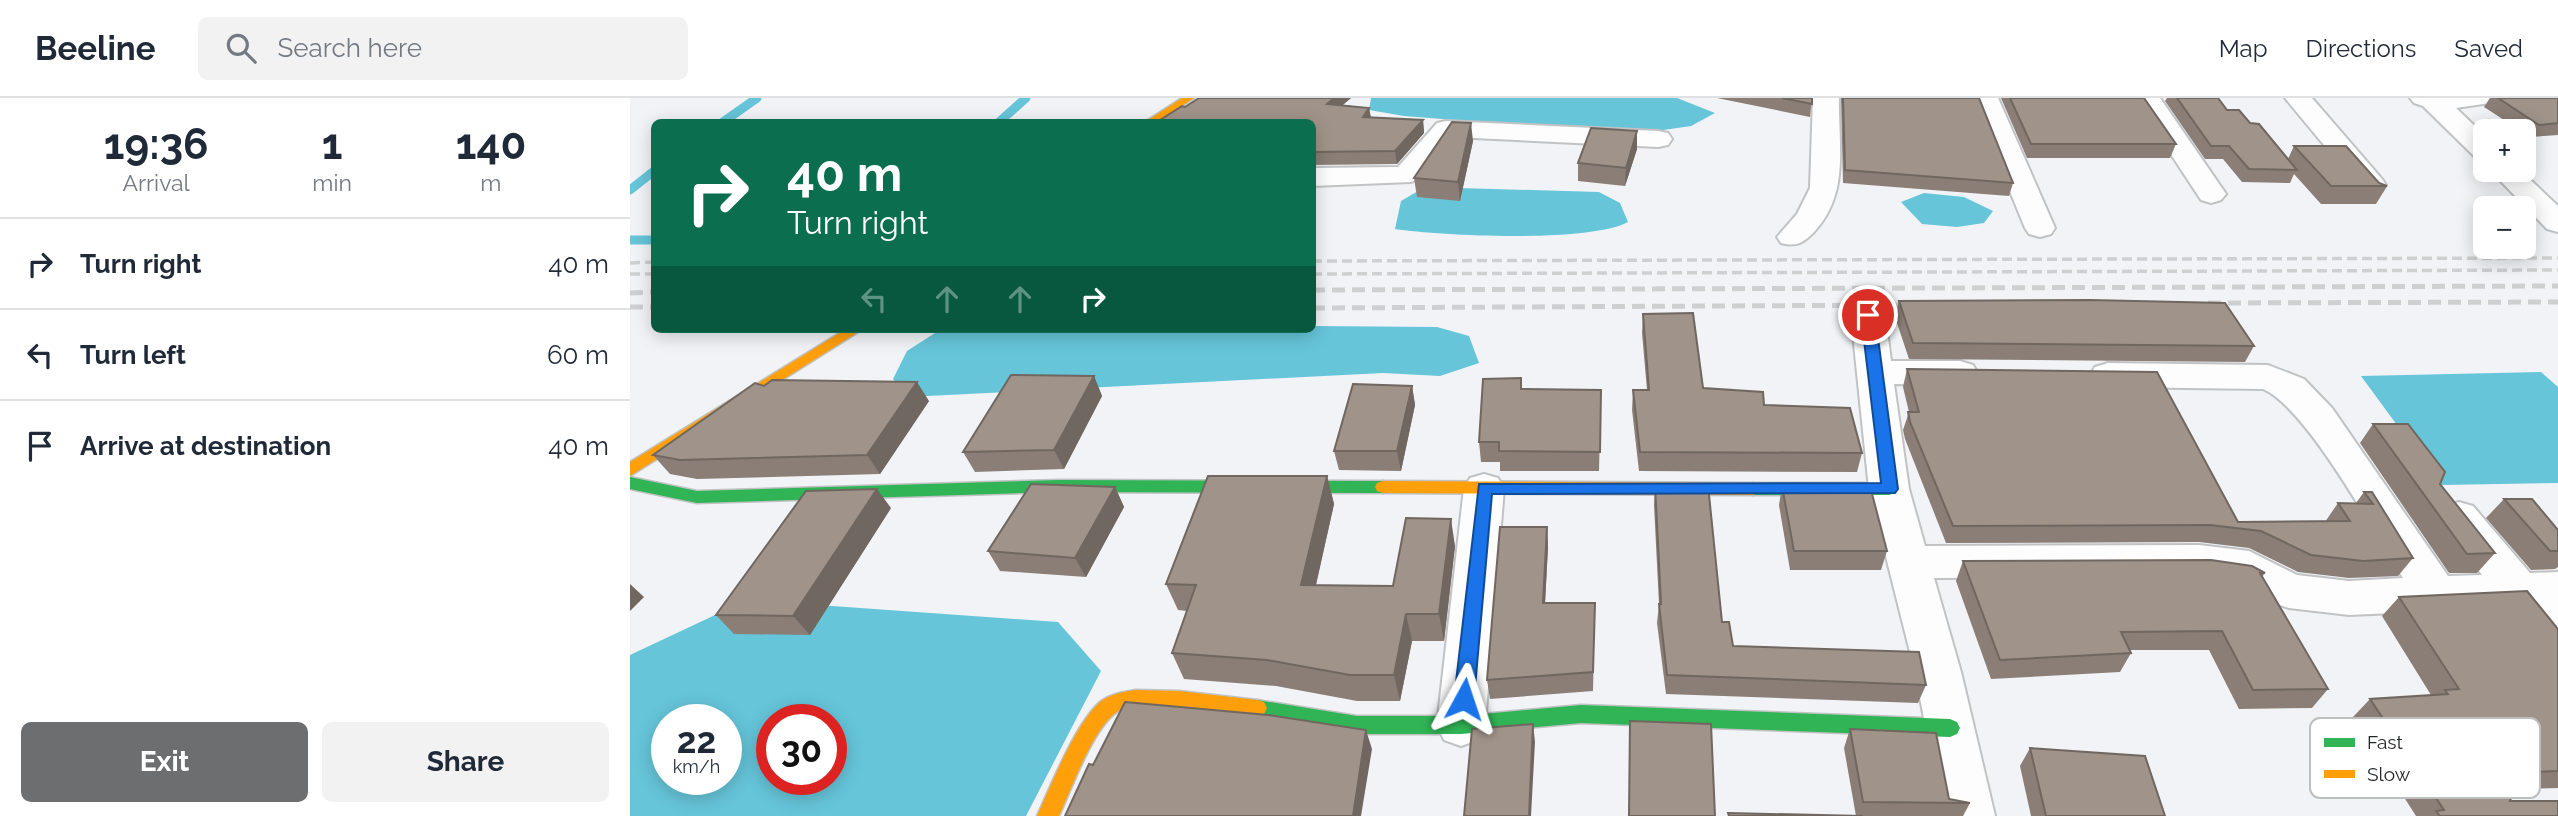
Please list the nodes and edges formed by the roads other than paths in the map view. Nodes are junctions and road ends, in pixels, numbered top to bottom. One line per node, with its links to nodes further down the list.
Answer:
1 (1189, 98): 9 (street)
2 (1826, 98): 18 (street)
3 (1985, 98): 17 (street)
4 (2147, 98): 14 (street)
5 (2298, 98): 15 (street)
6 (2423, 98): 7 (street)
7 (2430, 98): 8 (street); 11 (street)
8 (2481, 98)
9 (1155, 119)
10 (1658, 139): 12 (street)
11 (2473, 139)
12 (1316, 177)
13 (2516, 182): 16 (street)
14 (2211, 194)
15 (2380, 194)
16 (2558, 223)
17 (2040, 228)
18 (1792, 237)
19 (1868, 315): 21 (street)
20 (850, 333): 24 (street)
21 (1874, 372): 22 (street); 27 (street)
22 (1998, 374)
23 (2080, 375): 31 (street)
24 (630, 471)
25 (630, 483): 26 (street)
26 (1484, 488): 27 (street); 33 (street)
27 (1889, 489): 29 (street)
28 (2446, 502): 30 (street)
29 (1907, 562): 31 (street); 34 (street)
30 (2539, 590): 31 (street); 32 (street)
31 (2436, 594)
32 (2558, 637)
33 (1461, 725): 34 (street); 35 (street)
34 (1950, 728): 36 (street)
35 (1048, 816)
36 (1969, 816)

